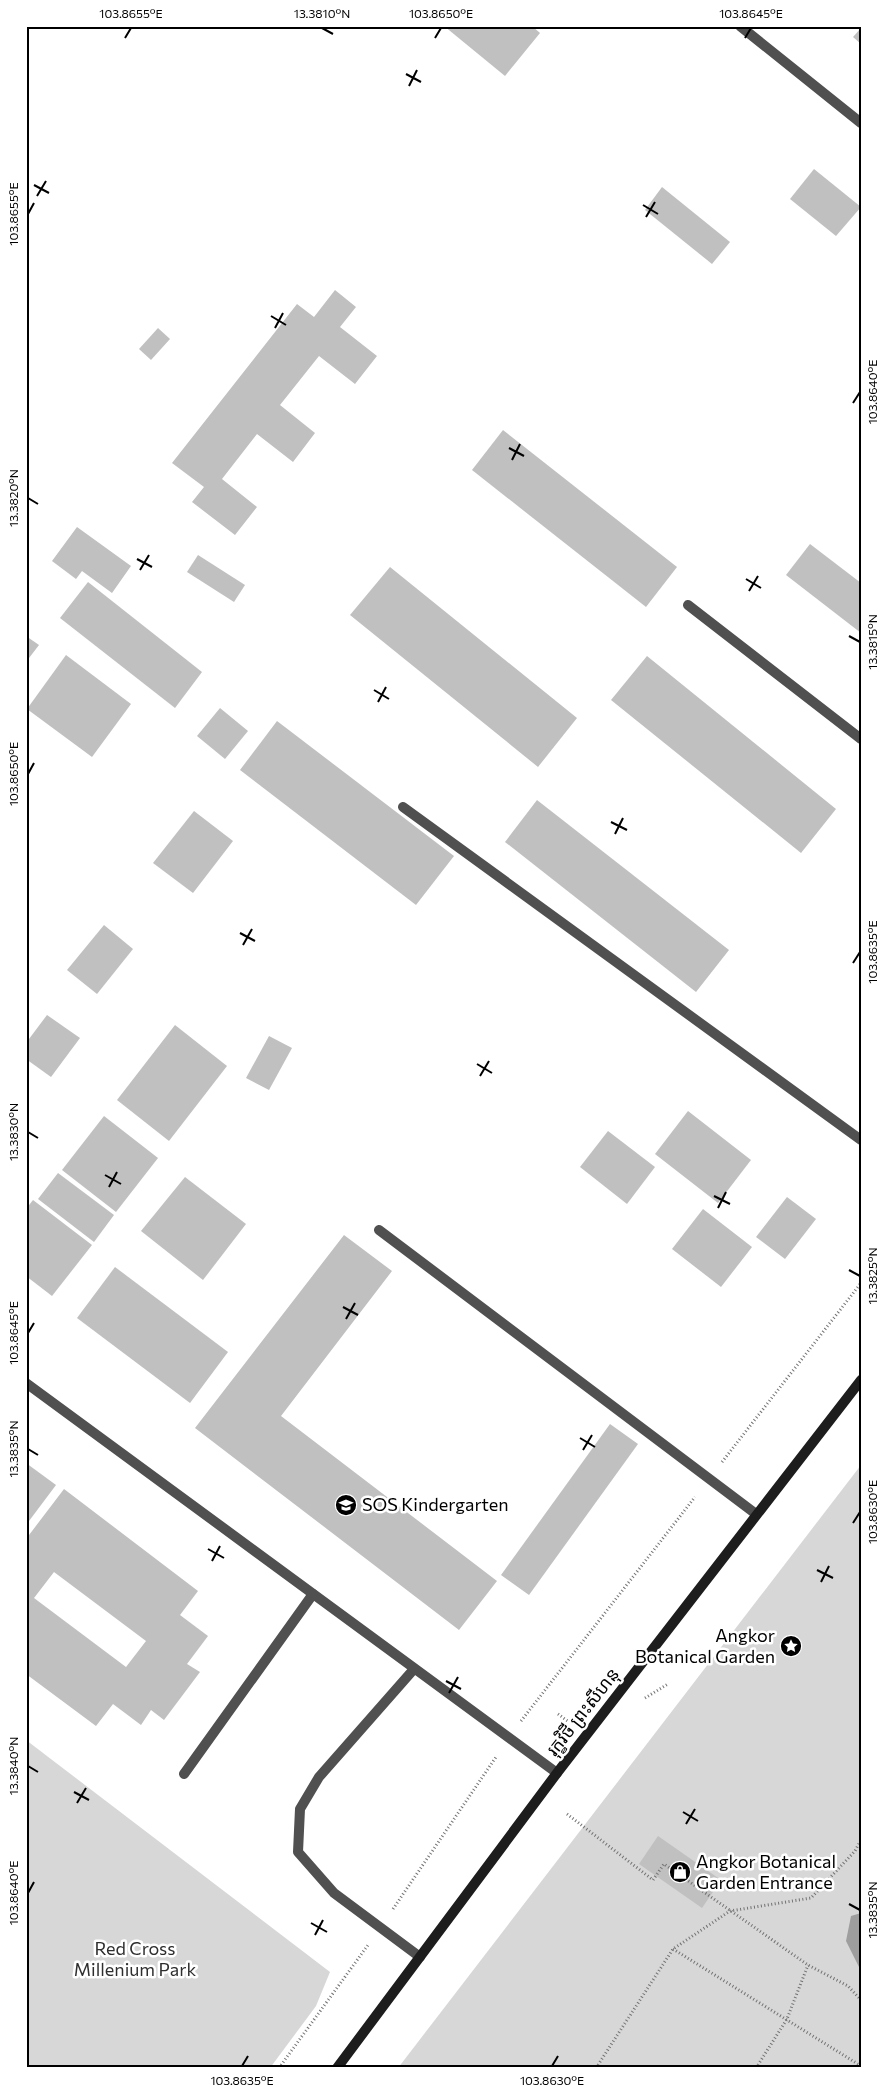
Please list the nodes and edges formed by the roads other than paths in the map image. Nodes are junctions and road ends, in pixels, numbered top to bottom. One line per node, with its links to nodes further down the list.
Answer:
1 (740, 26): 2 (street)
2 (861, 123)
3 (688, 606): 4 (street)
4 (861, 739)
5 (403, 806): 6 (street)
6 (861, 1140)
7 (379, 1230): 10 (street)
8 (861, 1380): 10 (street, រុក្ខវិថី ព្រះសីហនុ)
9 (26, 1383): 11 (street)
10 (756, 1514): 13 (street, រុក្ខវិថី ព្រះសីហនុ)
11 (313, 1594): 12 (street); 14 (street)
12 (414, 1669): 13 (street); 15 (street)
13 (557, 1773): 15 (street, រុក្ខវិថី ព្រះសីហនុ)
14 (184, 1774)
15 (420, 1957): 16 (street, រុក្ខវិថី ព្រះសីហនុ)
16 (337, 2068)

